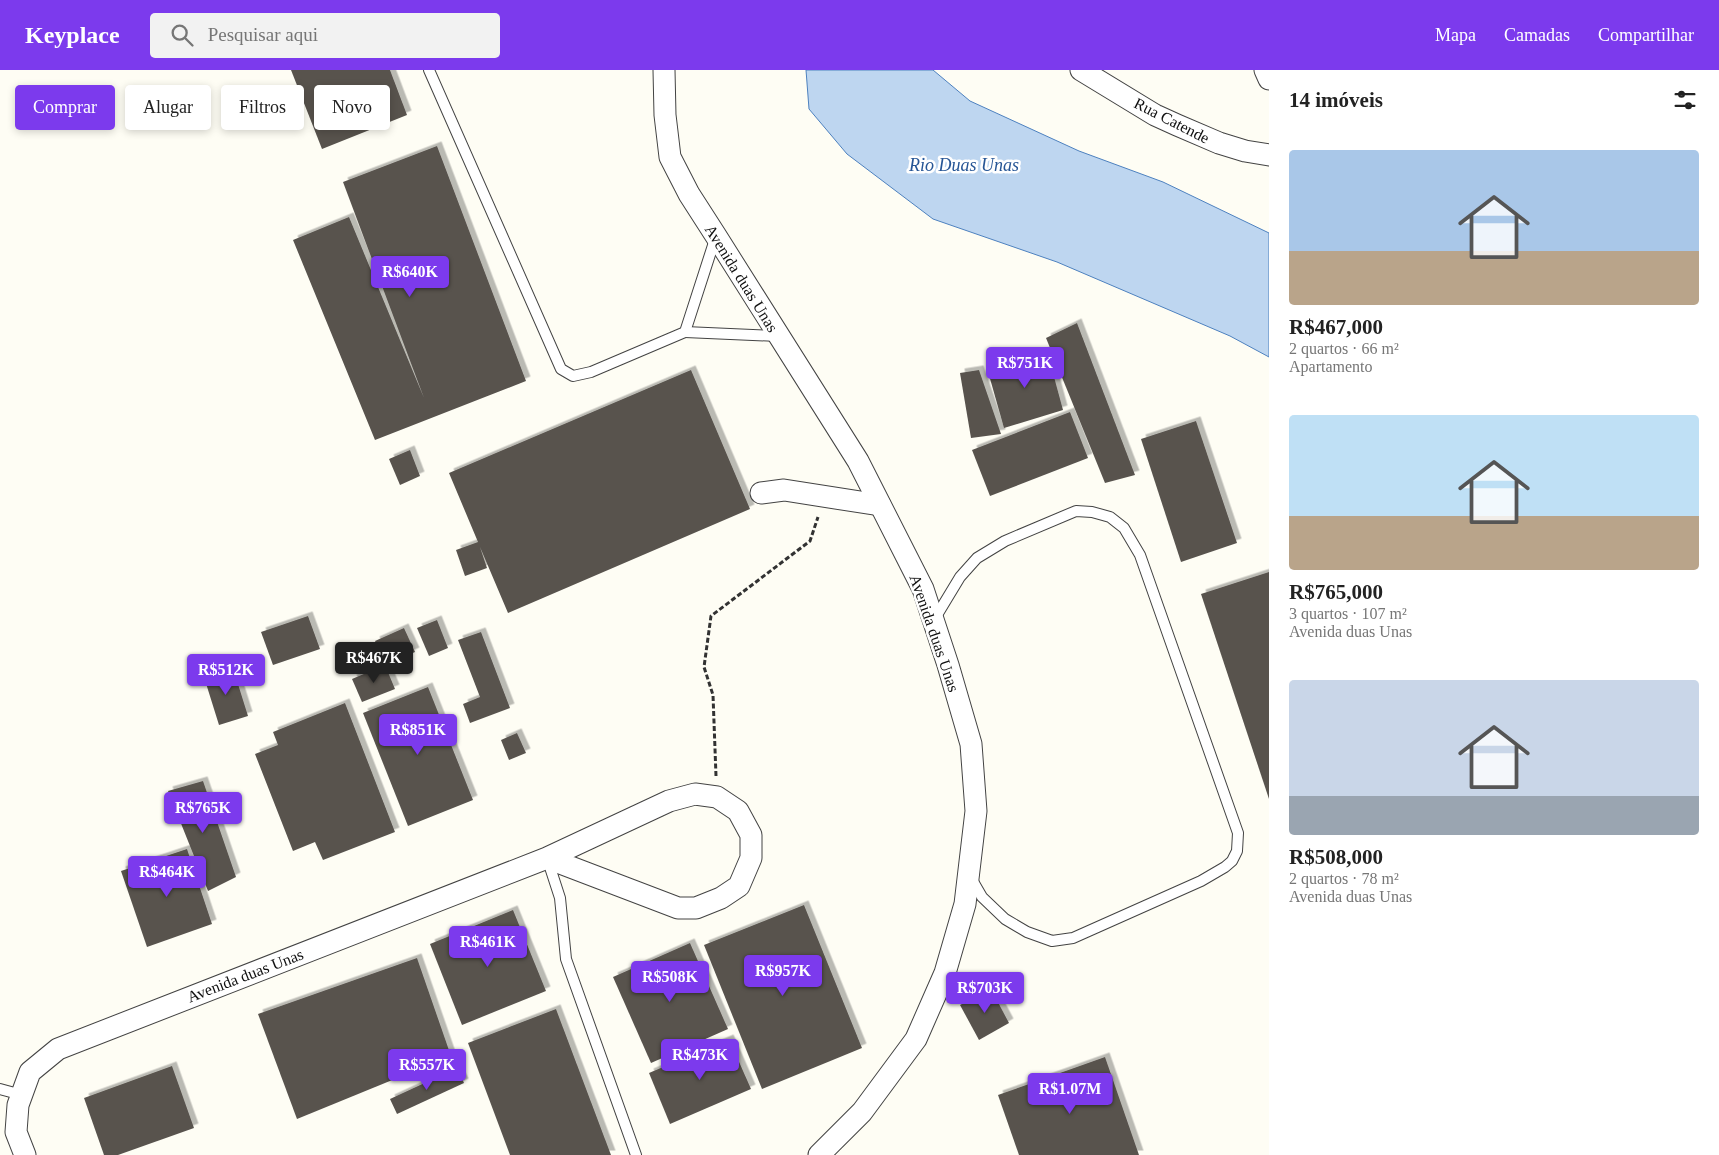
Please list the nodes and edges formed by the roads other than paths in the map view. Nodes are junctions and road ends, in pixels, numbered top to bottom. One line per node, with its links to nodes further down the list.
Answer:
1 (429, 70): 8 (lane)
2 (664, 70): 7 (street, Avenida duas Unas)
3 (1081, 70): 6 (street, Rua Catende)
4 (1265, 70): 5 (street)
5 (1269, 79)
6 (1269, 155)
7 (716, 236): 8 (lane); 9 (street, Avenida duas Unas)
8 (685, 332): 9 (lane)
9 (778, 336): 11 (street, Avenida duas Unas)
10 (761, 493): 11 (street)
11 (880, 505): 12 (street, Avenida duas Unas)
12 (934, 621): 14 (street, Avenida duas Unas); 14 (lane)
13 (547, 858): 13 (street, Avenida duas Unas); 16 (street, Avenida duas Unas); 18 (lane)
14 (969, 874): 19 (street, Avenida duas Unas)
15 (0, 1089): 16 (lane)
16 (22, 1095): 17 (street, Avenida duas Unas)
17 (25, 1155)
18 (636, 1155)
19 (820, 1155)

